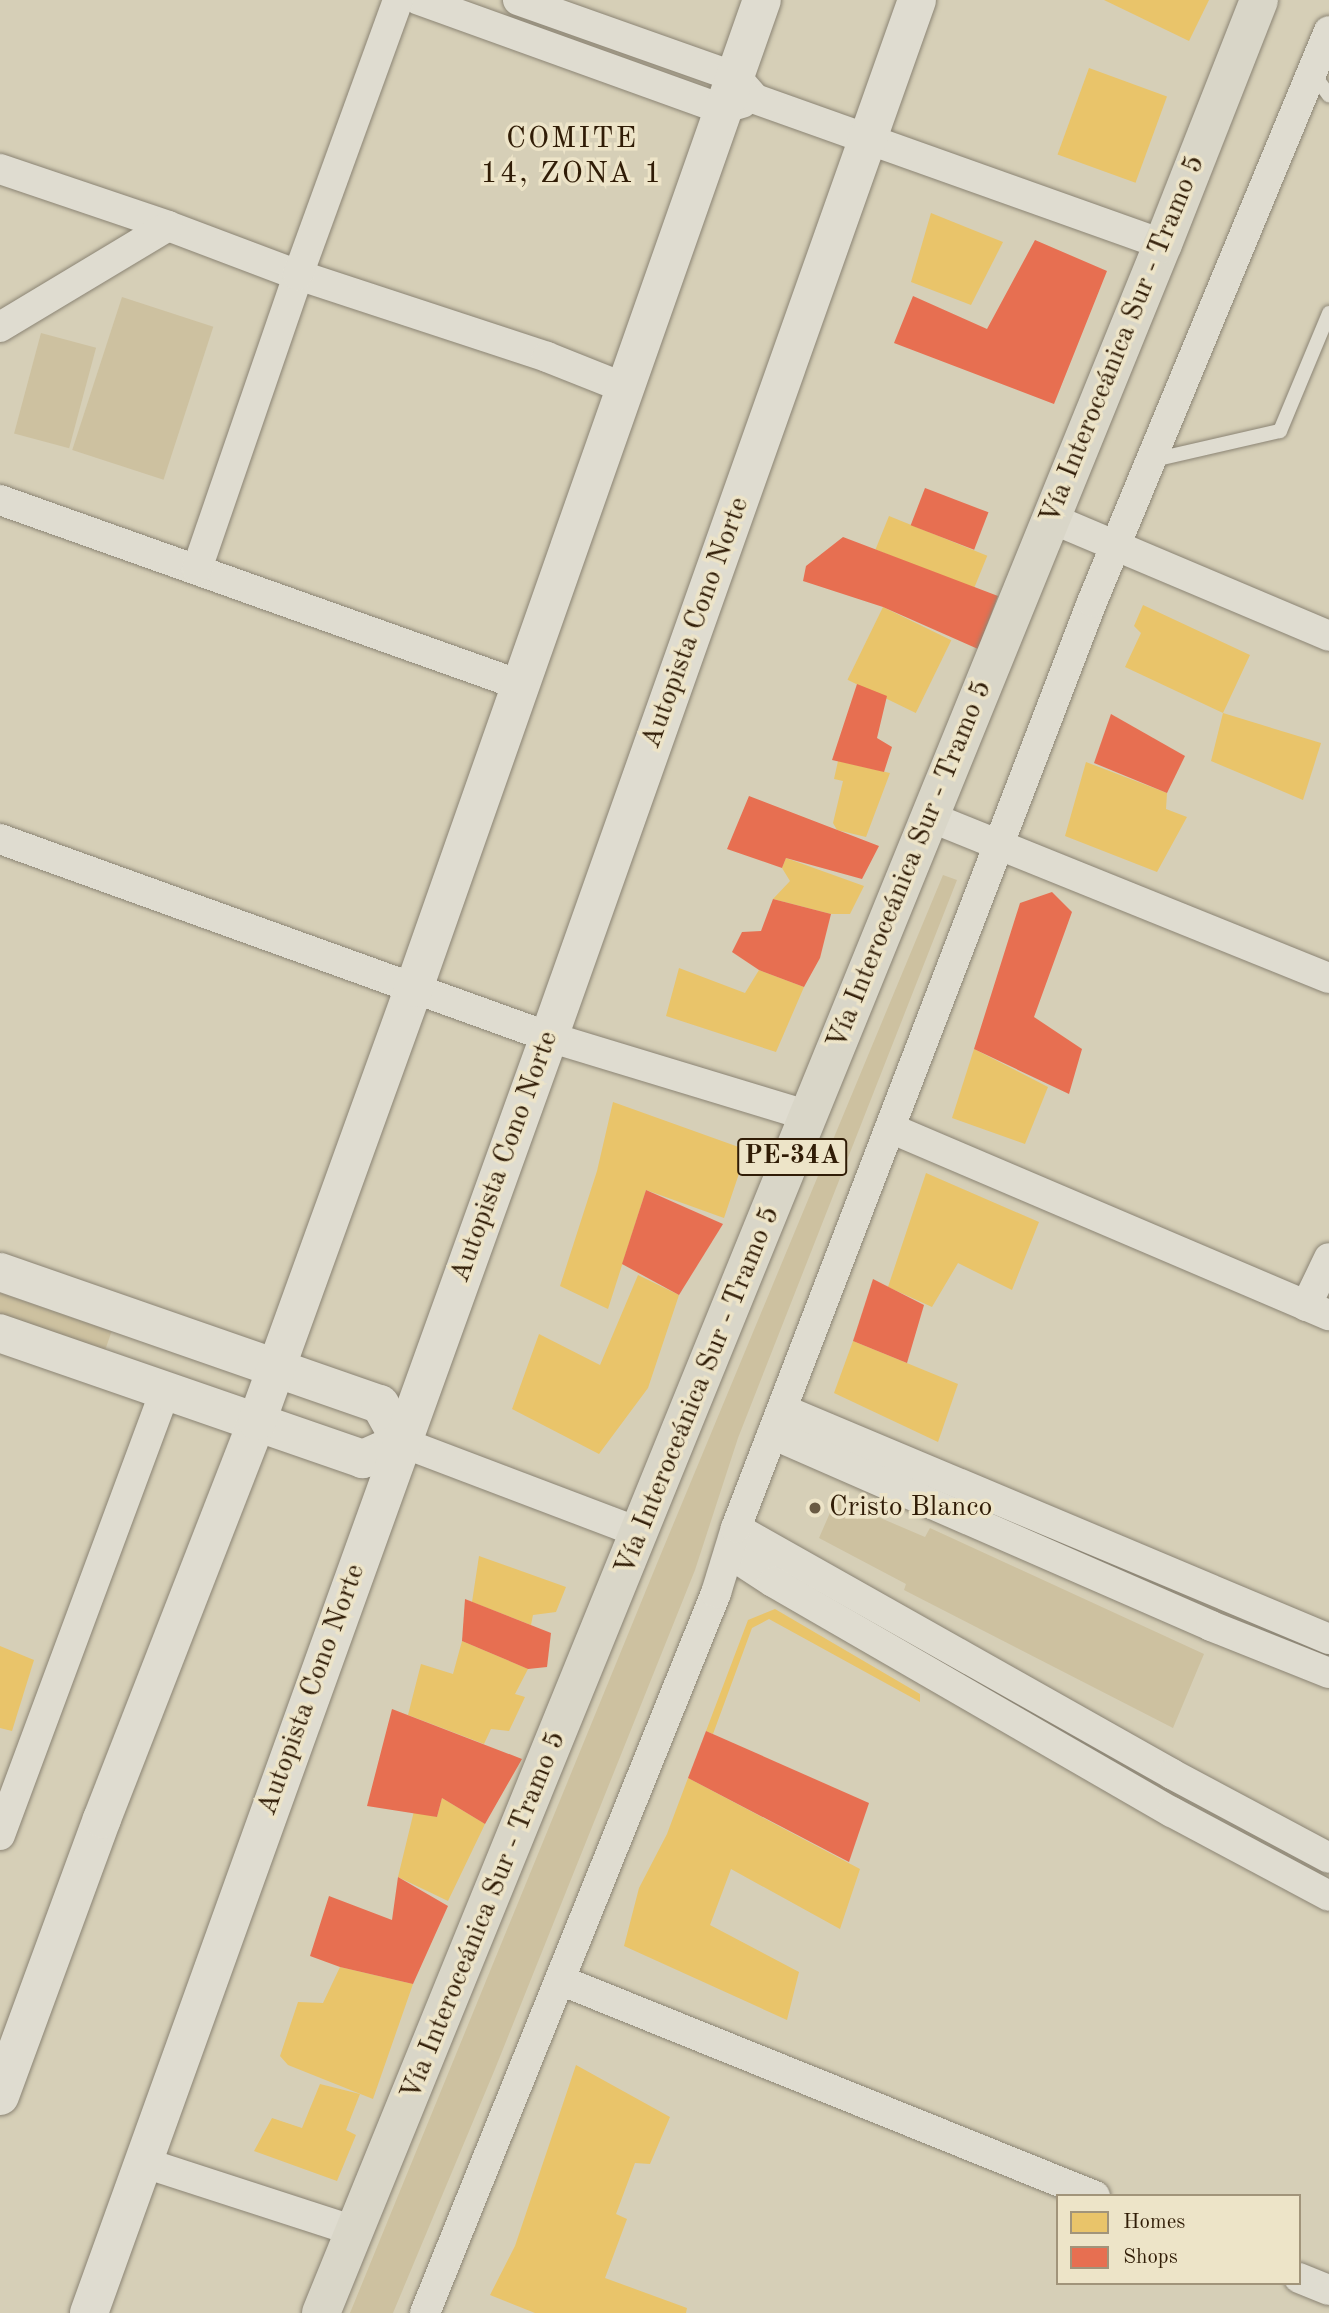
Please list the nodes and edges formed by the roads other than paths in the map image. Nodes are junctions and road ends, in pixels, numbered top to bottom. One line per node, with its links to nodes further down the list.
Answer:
1 (398, 0): 14 (street)
2 (419, 0): 9 (street)
3 (518, 0): 9 (street)
4 (762, 0): 9 (main road)
5 (917, 0): 10 (main road, Autopista Cono Norte)
6 (1259, 0): 13 (highway, Vía Interoceánica Sur - Tramo 5 / PE-34A)
7 (1329, 31): 8 (street)
8 (1320, 84): 18 (street)
9 (738, 95): 10 (street); 17 (main road)
10 (868, 139): 13 (street); 30 (main road, Autopista Cono Norte)
11 (0, 169): 12 (street)
12 (168, 226): 14 (street); 16 (street)
13 (1163, 244): 20 (highway, Vía Interoceánica Sur - Tramo 5 / PE-34A)
14 (298, 275): 17 (street); 22 (street)
15 (1329, 313): 18 (lane)
16 (0, 327)
17 (625, 388): 24 (main road)
18 (1151, 460): 21 (street)
19 (0, 500): 22 (street)
20 (1050, 518): 21 (street); 25 (highway, Vía Interoceánica Sur - Tramo 5 / PE-34A)
21 (1115, 547): 23 (street); 27 (street)
22 (197, 569): 24 (street)
23 (1329, 636)
24 (520, 685): 29 (main road)
25 (930, 817): 27 (street); 31 (highway, Vía Interoceánica Sur - Tramo 5 / PE-34A)
26 (0, 839): 29 (street)
27 (997, 845): 28 (street); 32 (street)
28 (1329, 978)
29 (414, 988): 30 (street); 37 (main road)
30 (549, 1037): 31 (street); 41 (main road, Autopista Cono Norte)
31 (809, 1116): 42 (highway, Vía Interoceánica Sur - Tramo 5 / PE-34A)
32 (890, 1128): 35 (street); 40 (street)
33 (1329, 1258): 35 (street)
34 (0, 1272): 37 (main road)
35 (1318, 1311)
36 (0, 1333): 38 (main road)
37 (274, 1367): 39 (main road); 41 (main road)
38 (165, 1391): 39 (main road); 46 (street)
39 (257, 1421): 41 (main road); 50 (main road)
40 (777, 1421): 43 (street); 44 (street); 45 (street)
41 (401, 1442): 42 (street); 51 (main road, Autopista Cono Norte)
42 (640, 1533): 53 (highway, Vía Interoceánica Sur - Tramo 5 / PE-34A)
43 (733, 1541): 47 (street); 48 (street); 49 (street)
44 (1329, 1639)
45 (1329, 1673)
46 (0, 1835)
47 (1329, 1858)
48 (1329, 1896)
49 (560, 1980): 52 (street); 58 (street)
50 (0, 2096)
51 (142, 2162): 53 (street); 56 (main road, Autopista Cono Norte)
52 (1089, 2194)
53 (355, 2231): 57 (highway, Vía Interoceánica Sur - Tramo 5 / PE-34A)
54 (1301, 2279): 55 (street)
55 (1329, 2290)
56 (89, 2313)
57 (321, 2313)
58 (425, 2313)

